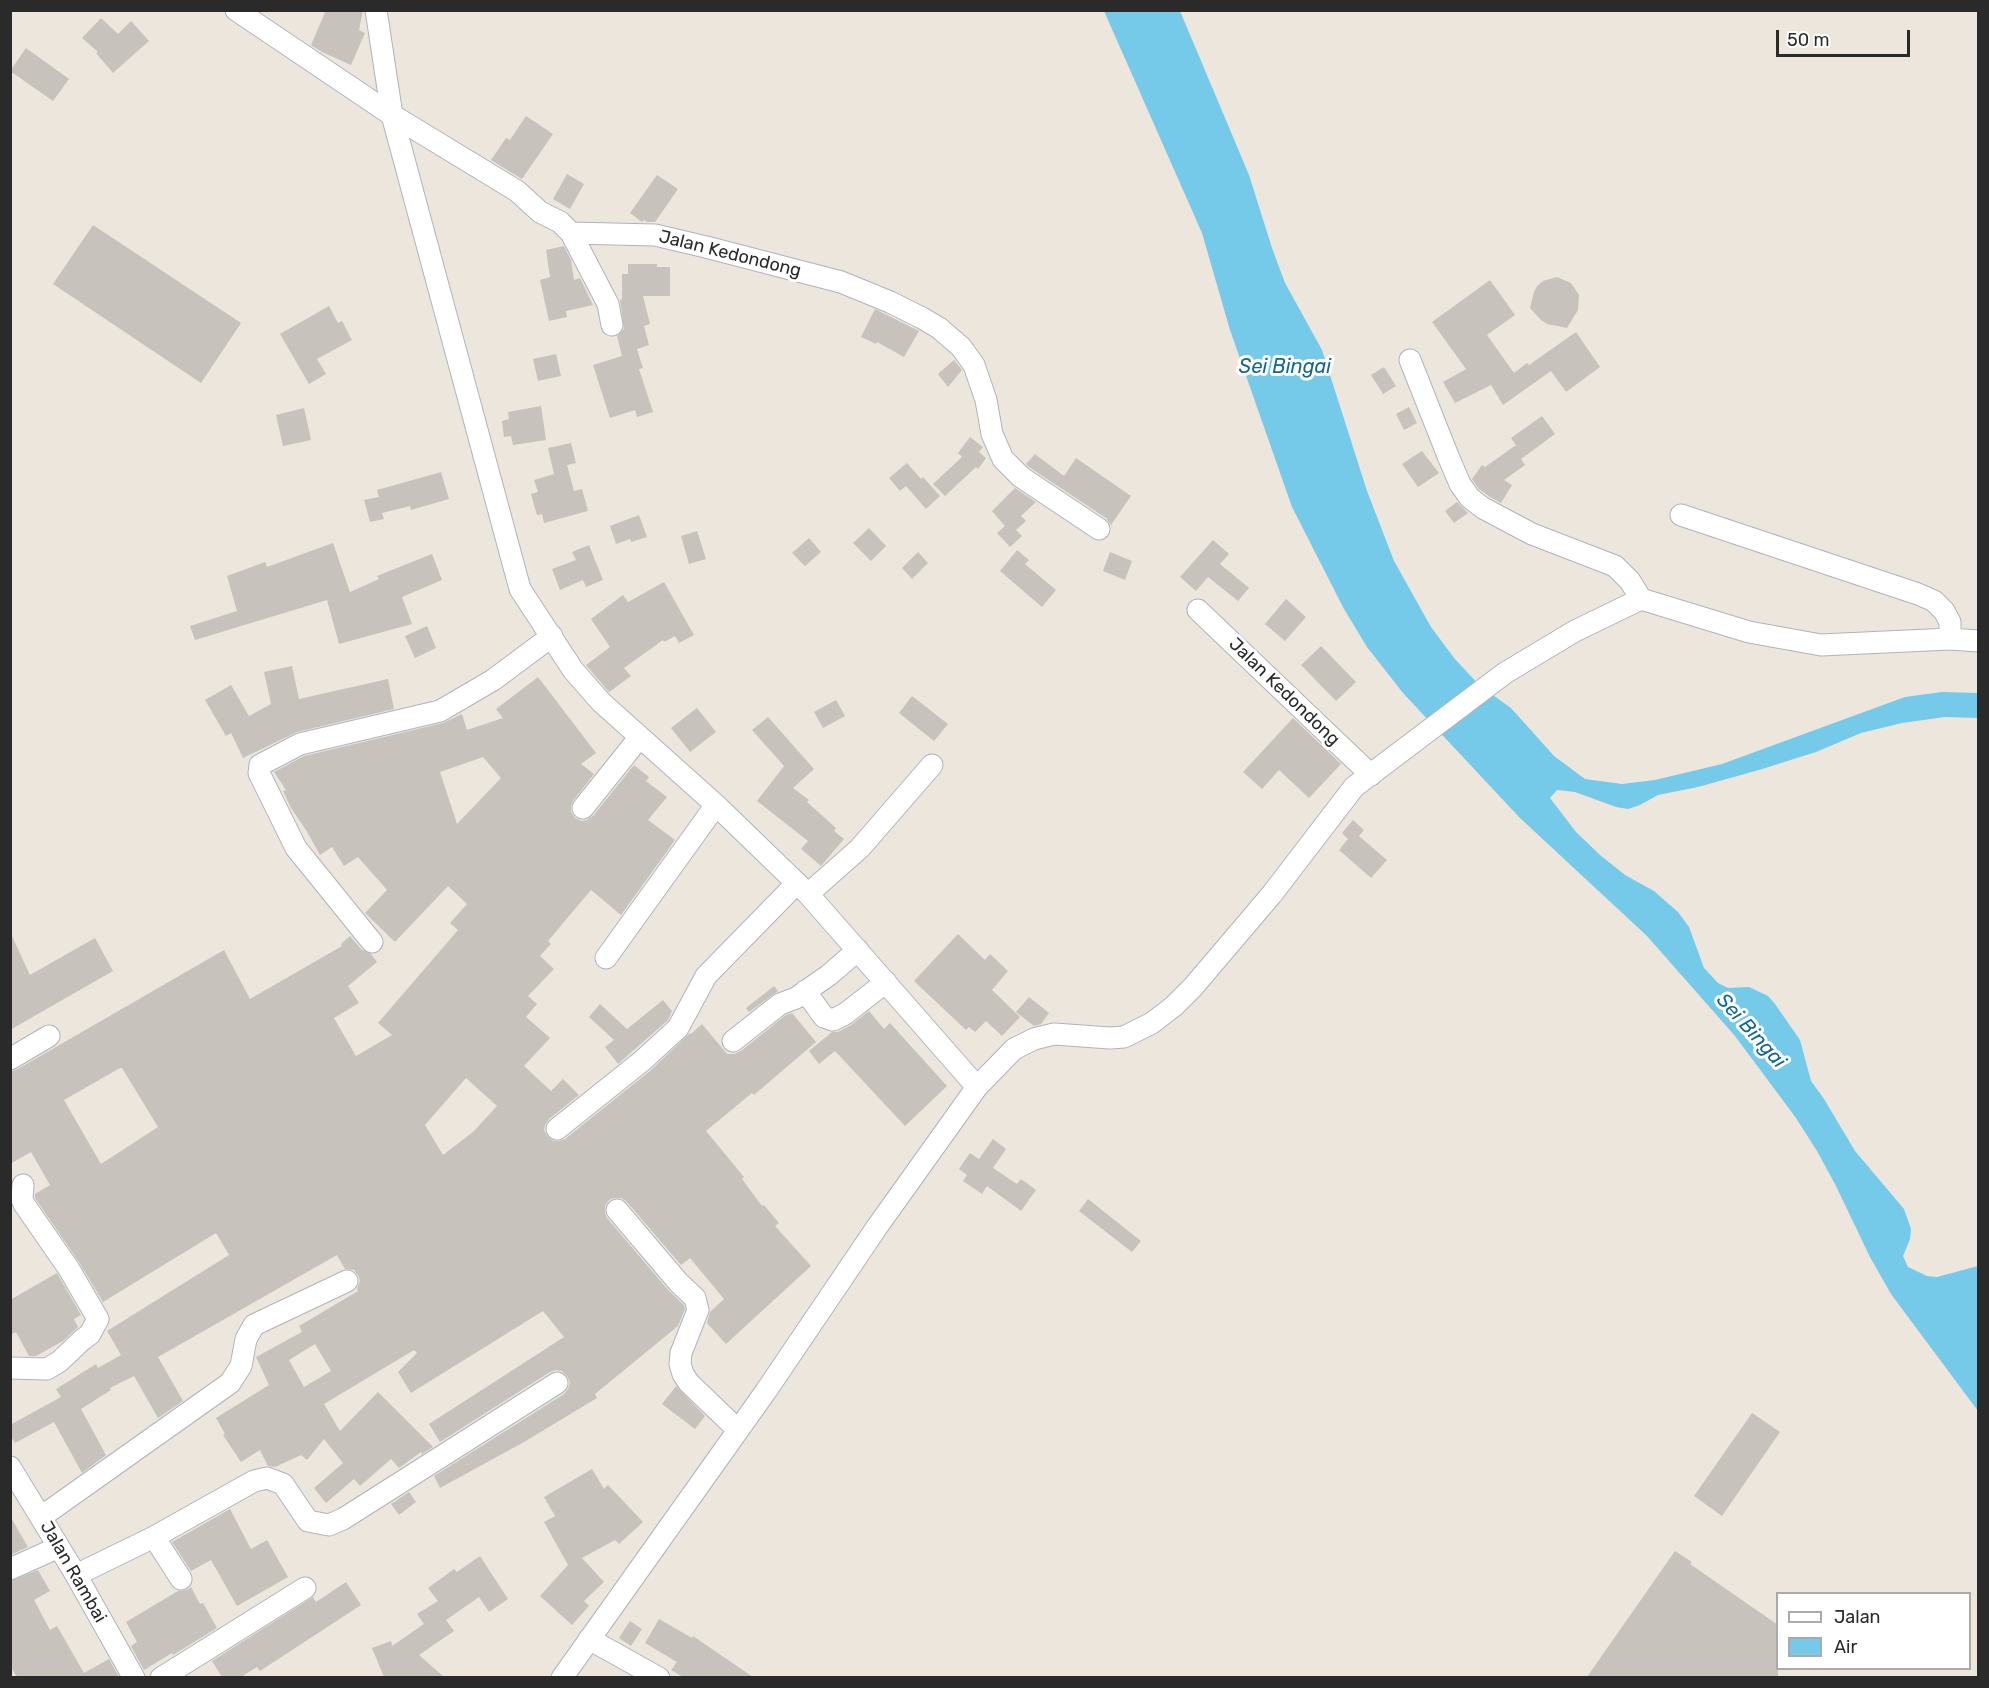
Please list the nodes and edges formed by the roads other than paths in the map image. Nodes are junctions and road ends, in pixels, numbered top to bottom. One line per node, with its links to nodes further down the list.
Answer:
1 (236, 10): 3 (street)
2 (376, 10): 3 (street)
3 (392, 115): 4 (street); 11 (street)
4 (571, 233): 5 (street); 8 (street, Jalan Kedondong)
5 (612, 325)
6 (1410, 360): 9 (street)
7 (1681, 515): 12 (street)
8 (1099, 530)
9 (1641, 599): 12 (street); 16 (street)
10 (1198, 610): 16 (street, Jalan Kedondong)
11 (552, 636): 14 (street); 20 (street)
12 (1950, 639): 13 (street)
13 (1978, 641)
14 (639, 738): 17 (street); 18 (street)
15 (932, 765): 19 (street)
16 (1379, 768): 28 (street)
17 (716, 805): 19 (street); 22 (street)
18 (584, 808)
19 (802, 889): 21 (street); 29 (street)
20 (372, 942)
21 (858, 950): 23 (street); 24 (street)
22 (606, 958)
23 (886, 982): 24 (street); 28 (street)
24 (805, 991): 26 (street)
25 (49, 1036): 27 (street)
26 (733, 1041)
27 (10, 1059)
28 (977, 1086): 35 (street)
29 (557, 1129)
30 (23, 1185): 33 (street)
31 (617, 1210): 35 (street)
32 (347, 1281): 38 (street)
33 (10, 1368)
34 (557, 1383): 39 (street)
35 (738, 1430): 45 (street)
36 (10, 1467): 37 (street, Jalan Rambai)
37 (18, 1495): 38 (street, Jalan Rambai)
38 (41, 1517): 40 (street, Jalan Rambai)
39 (154, 1537): 42 (street); 43 (street)
40 (58, 1546): 41 (street); 42 (street, Jalan Rambai)
41 (10, 1569)
42 (76, 1575): 46 (street, Jalan Rambai)
43 (181, 1579)
44 (305, 1588): 47 (street)
45 (590, 1639): 48 (street); 49 (street)
46 (134, 1677)
47 (161, 1677)
48 (562, 1677)
49 (659, 1677)

